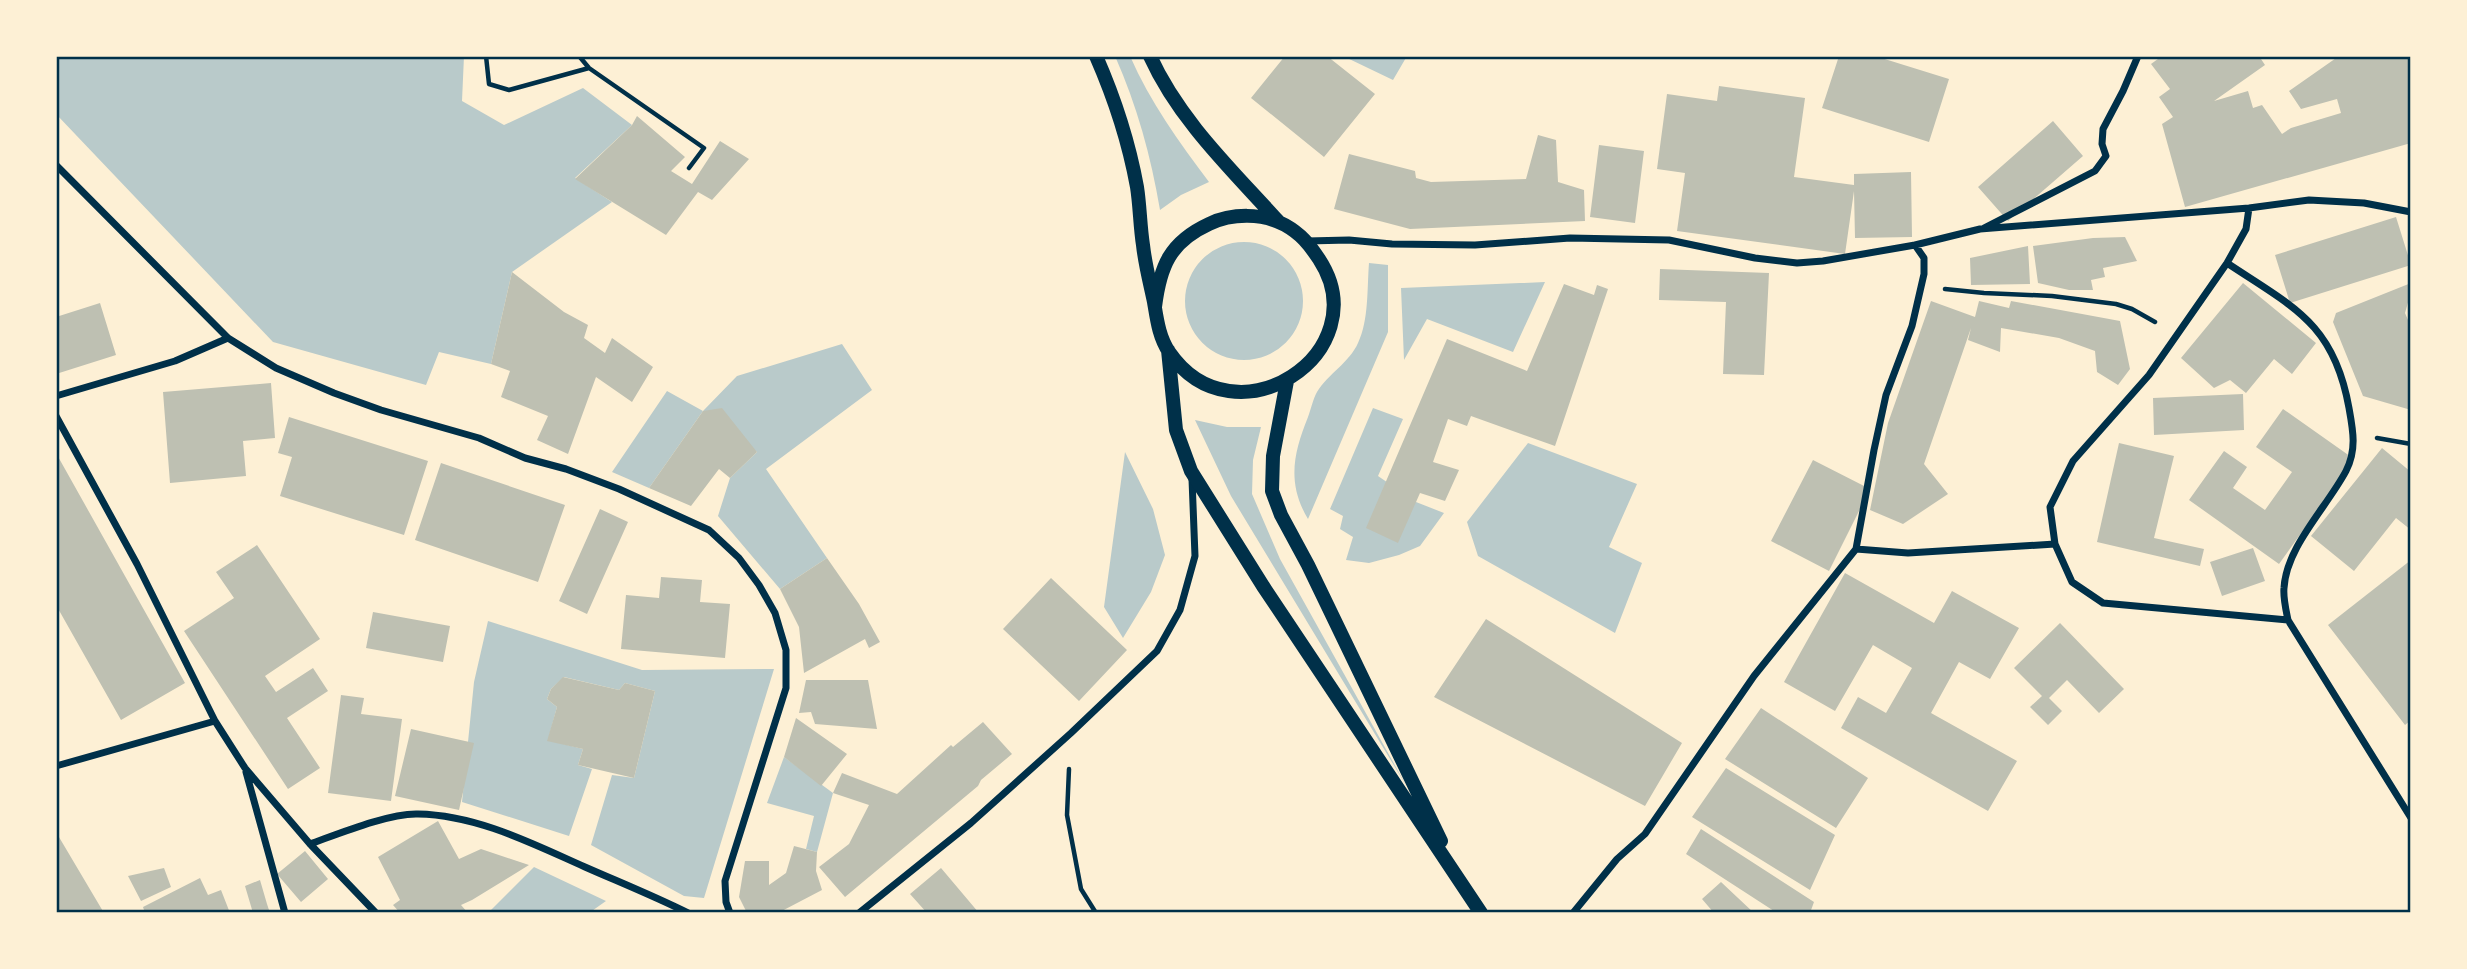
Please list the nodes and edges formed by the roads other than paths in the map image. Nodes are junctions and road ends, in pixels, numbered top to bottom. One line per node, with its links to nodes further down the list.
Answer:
1 (1096, 56): 12 (main road)
2 (1150, 56): 7 (main road)
3 (2138, 56): 8 (street)
4 (56, 165): 13 (street)
5 (2249, 208): 6 (street); 8 (street); 11 (street)
6 (2411, 212)
7 (1278, 221): 9 (main road); 12 (main road)
8 (1980, 229): 10 (street)
9 (1307, 241): 10 (street); 15 (main road)
10 (1915, 246): 20 (street)
11 (2227, 263): 19 (street); 21 (street)
12 (1155, 307): 14 (main road)
13 (228, 338): 16 (street); 31 (street)
14 (1168, 350): 15 (main road); 18 (main road)
15 (1287, 381): 27 (main road)
16 (56, 396)
17 (56, 416): 22 (street)
18 (1191, 471): 27 (main road); 32 (street)
19 (2054, 544): 20 (street); 21 (street)
20 (1856, 549): 34 (street)
21 (2288, 620): 25 (street)
22 (215, 721): 23 (street); 24 (street)
23 (56, 766)
24 (245, 768): 26 (street); 28 (street)
25 (2411, 818)
26 (310, 844): 29 (street); 30 (street)
27 (1465, 889): 33 (main road)
28 (285, 913)
29 (376, 913)
30 (688, 913)
31 (730, 913)
32 (859, 913)
33 (1481, 913)
34 (1573, 913)

